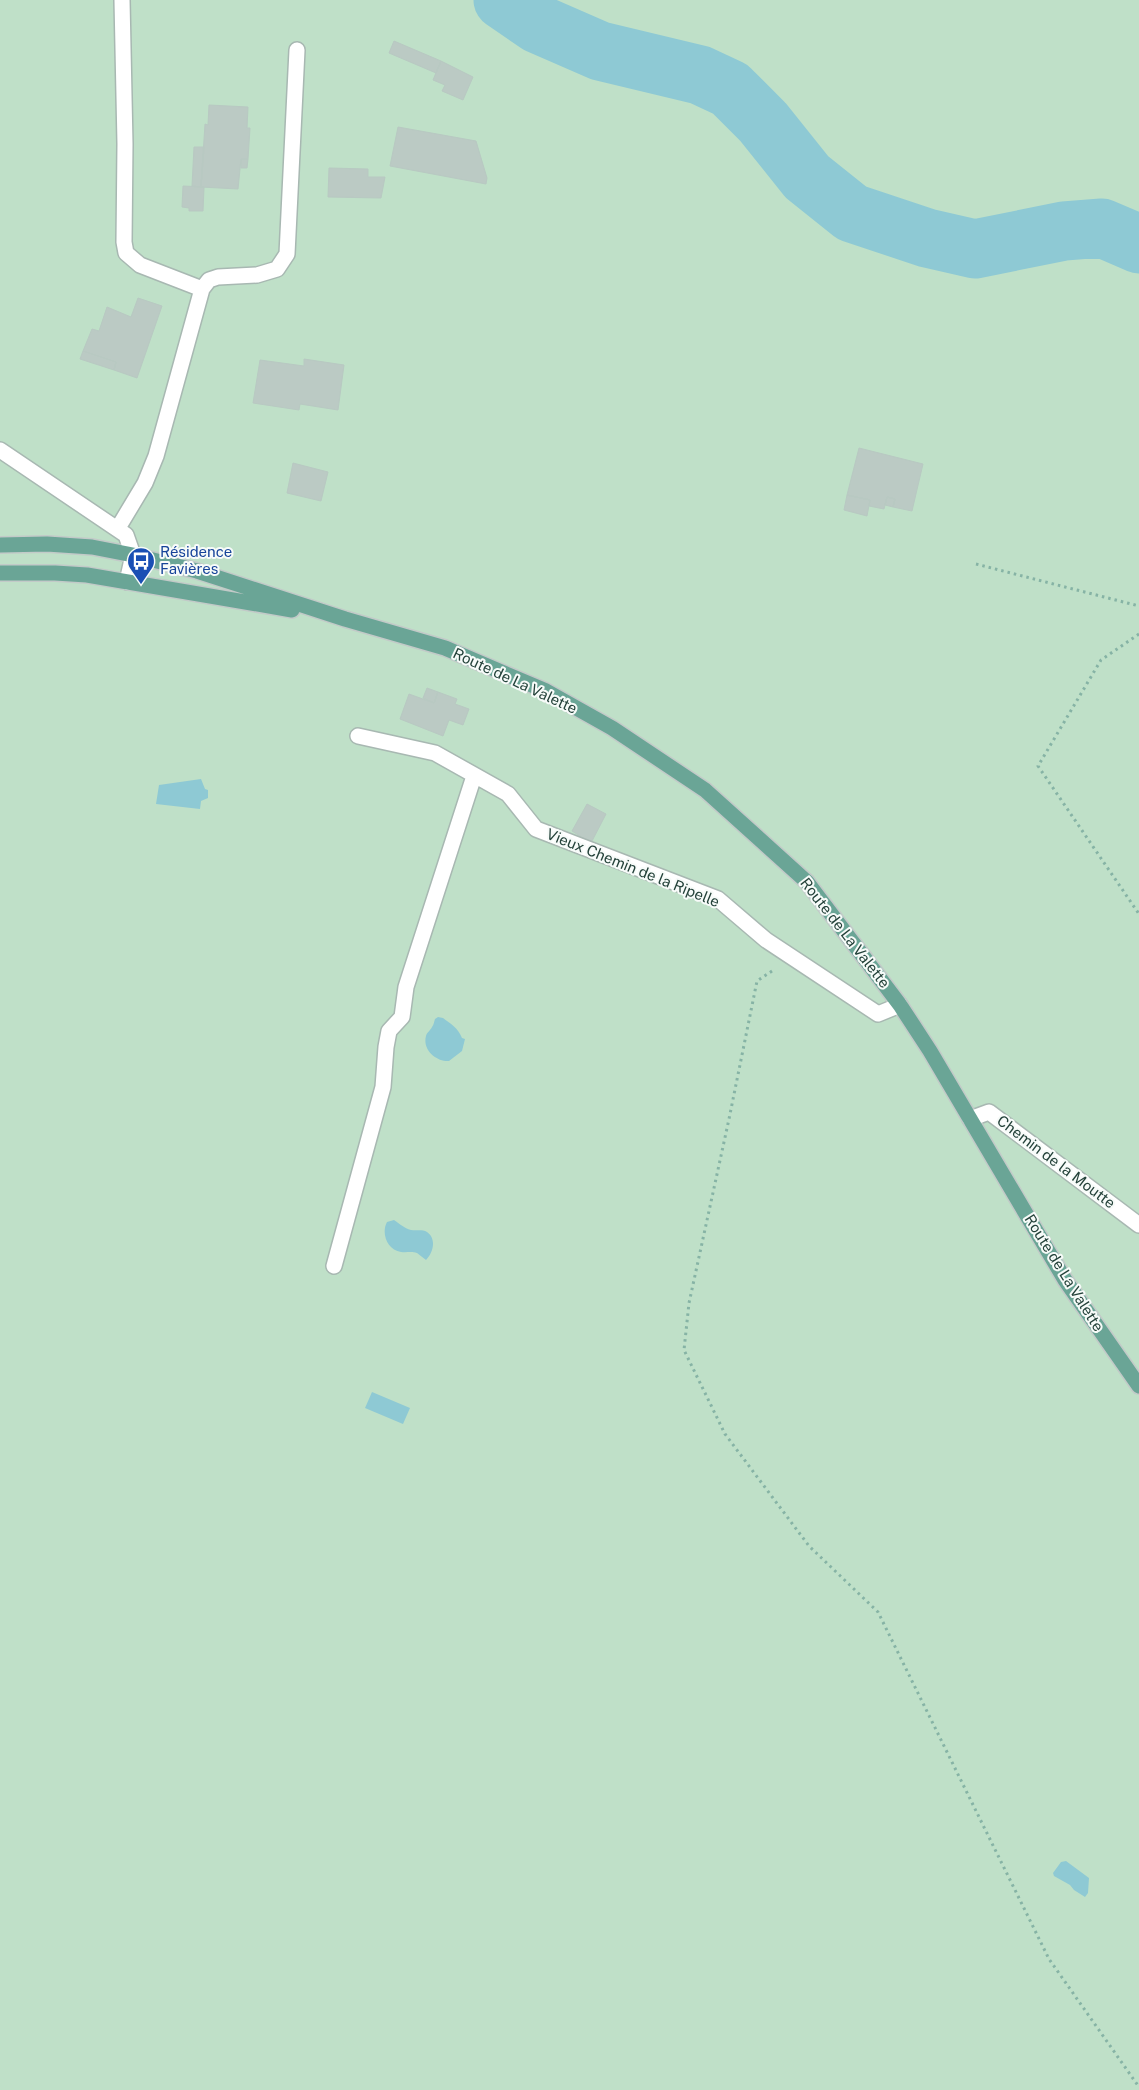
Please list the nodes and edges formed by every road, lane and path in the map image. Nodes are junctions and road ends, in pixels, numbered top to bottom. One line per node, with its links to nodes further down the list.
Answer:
1 (122, 0): 3 (street)
2 (297, 50): 3 (street)
3 (202, 289): 5 (street)
4 (0, 450): 5 (street)
5 (118, 528): 7 (street)
6 (0, 544): 7 (main road, Route de La Valette)
7 (133, 555): 10 (street); 12 (main road, Route de La Valette)
8 (976, 564): 11 (path)
9 (0, 573): 10 (main road, Route de La Valette)
10 (127, 582): 12 (main road, Route de La Valette)
11 (1139, 606)
12 (345, 619): 18 (main road, Route de La Valette)
13 (1139, 634): 16 (path)
14 (358, 736): 15 (street, Vieux Chemin de la Ripelle)
15 (474, 776): 17 (street, Vieux Chemin de la Ripelle); 21 (street)
16 (1139, 914)
17 (793, 957): 18 (street, Vieux Chemin de la Ripelle); 23 (path)
18 (900, 1005): 19 (main road, Route de La Valette)
19 (970, 1119): 20 (street, Chemin de la Moutte); 22 (main road, Route de La Valette)
20 (1139, 1225)
21 (334, 1266)
22 (1139, 1386)
23 (1139, 2087)

